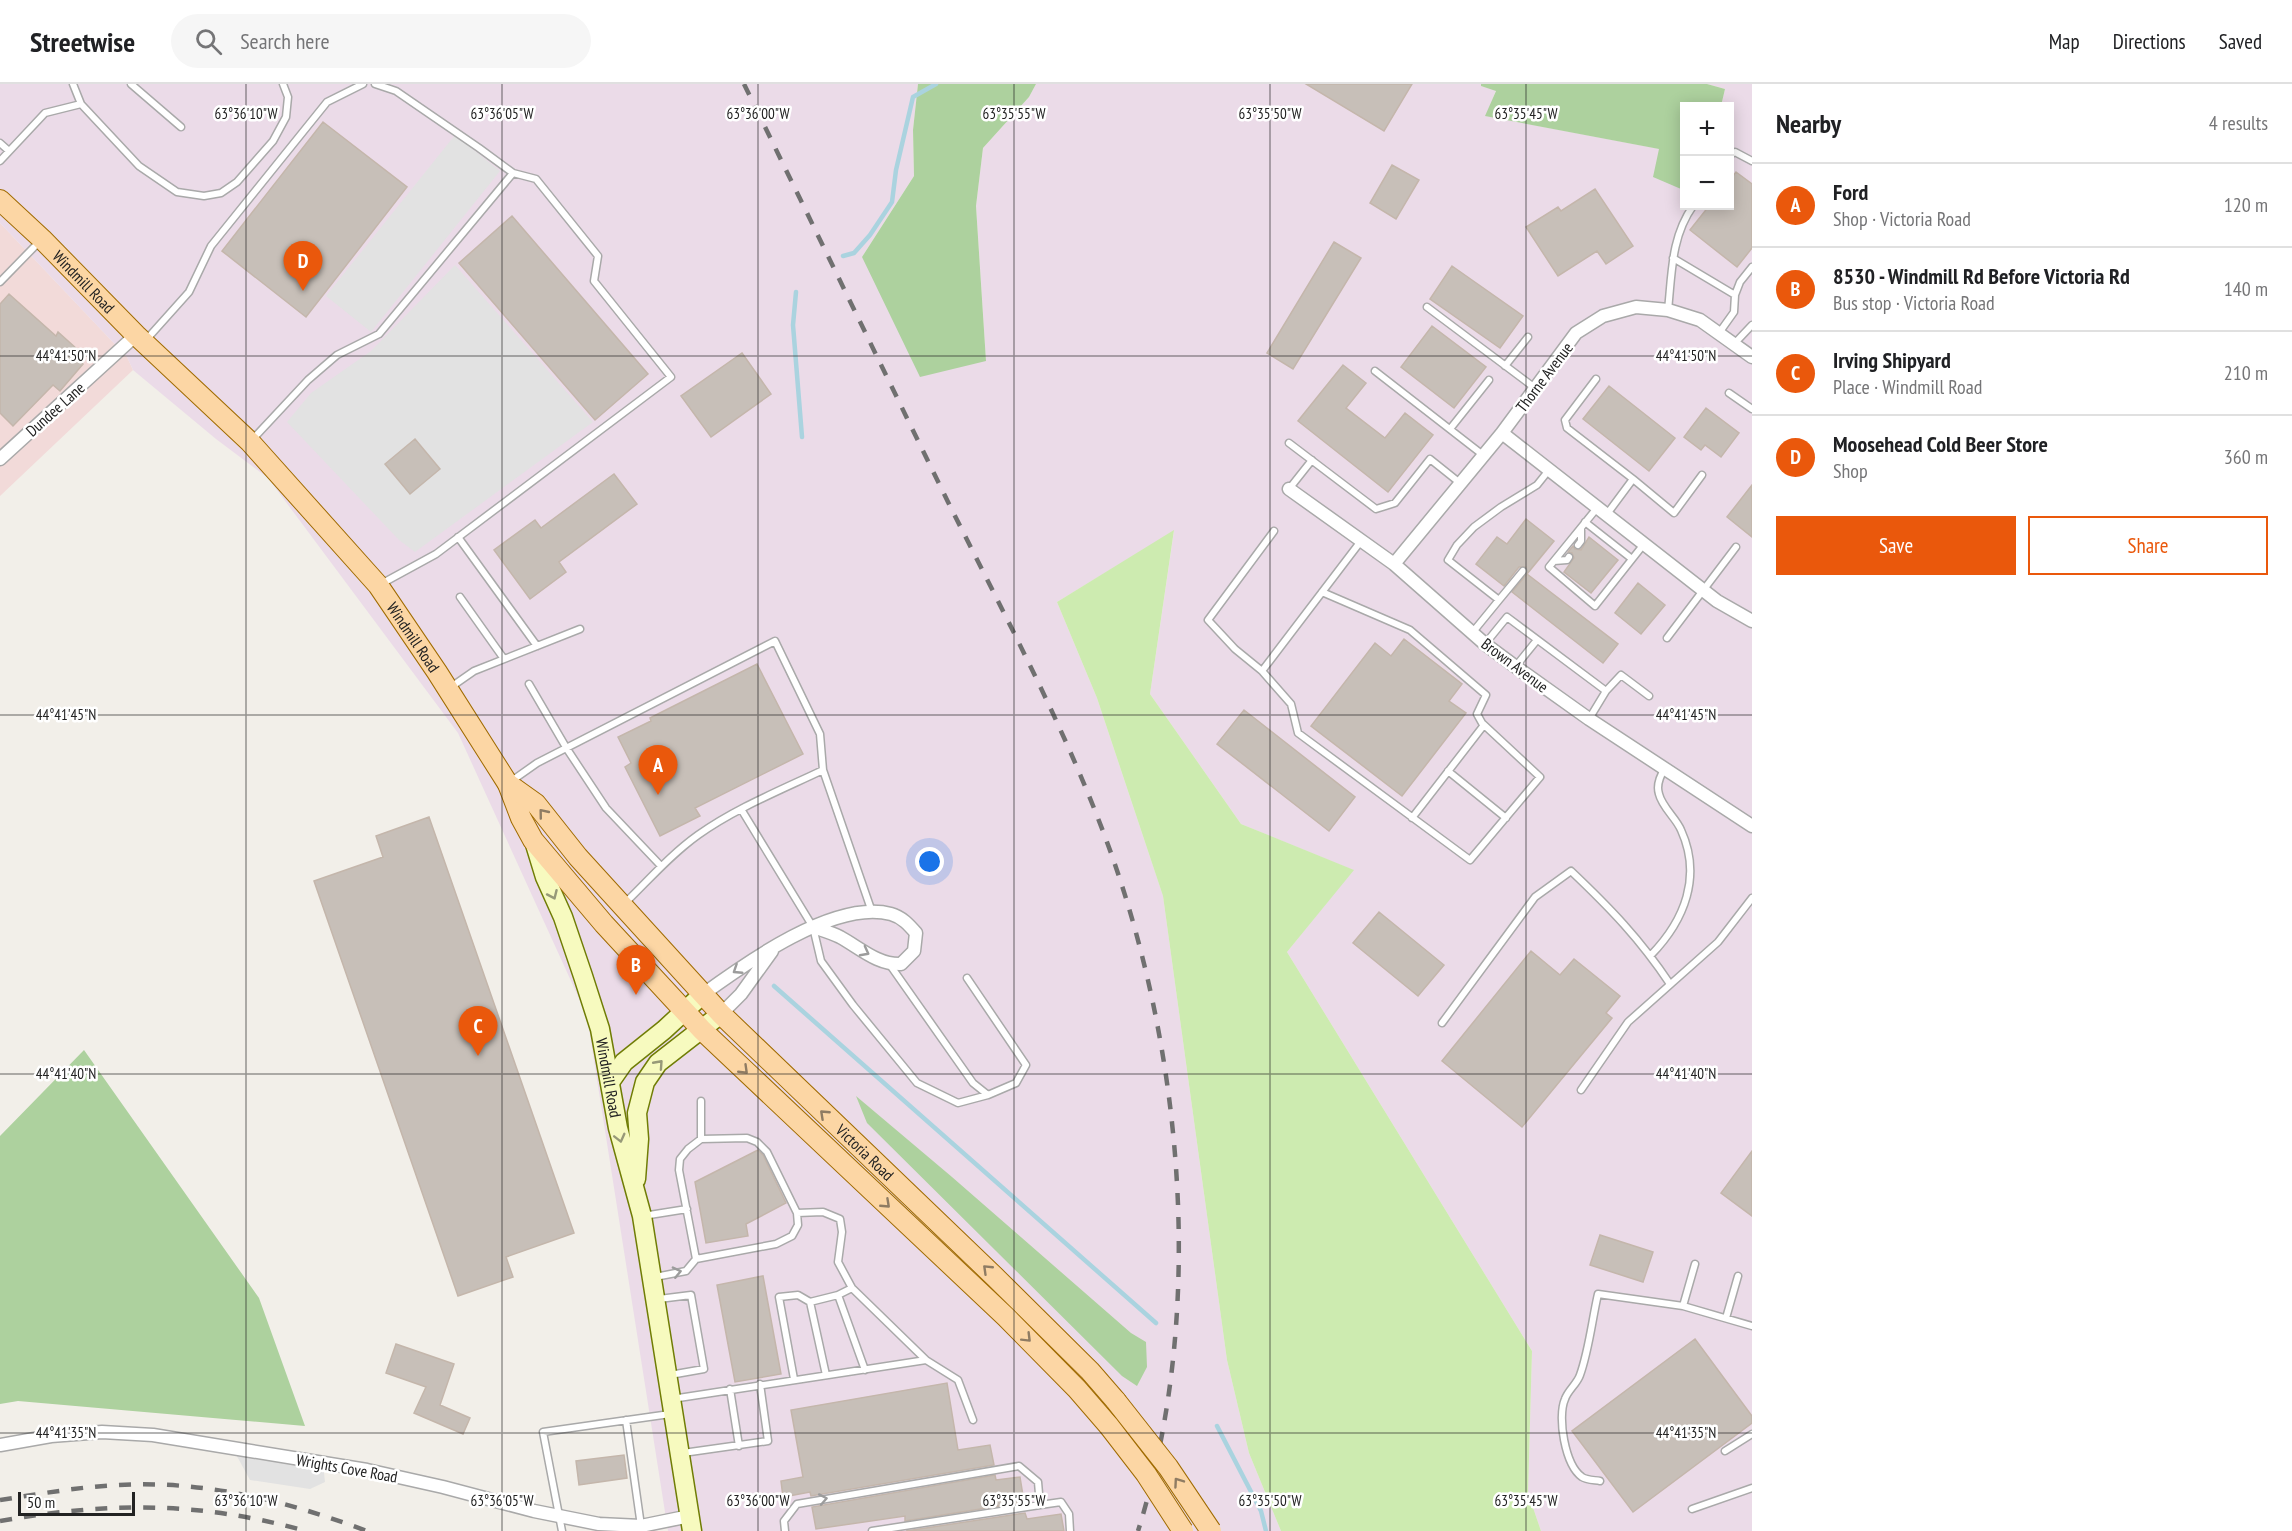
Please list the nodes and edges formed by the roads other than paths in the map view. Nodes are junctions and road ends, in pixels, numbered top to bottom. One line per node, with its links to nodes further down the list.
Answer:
1 (73, 84): 6 (lane)
2 (131, 84): 7 (lane)
3 (283, 84): 6 (lane)
4 (363, 84): 26 (lane)
5 (375, 84): 13 (lane)
6 (81, 104): 9 (lane)
7 (181, 127)
8 (0, 143): 9 (lane)
9 (9, 151): 11 (lane)
10 (1734, 152): 12 (lane)
11 (0, 160)
12 (1752, 161)
13 (513, 173): 38 (lane); 51 (lane)
14 (0, 200): 16 (main road, Windmill Road)
15 (1690, 210): 17 (lane)
16 (42, 238): 19 (lane); 26 (main road, Windmill Road)
17 (1673, 258): 20 (lane); 22 (lane)
18 (1752, 267): 20 (lane)
19 (0, 282)
20 (1735, 296): 24 (lane)
21 (1427, 307): 29 (lane)
22 (1668, 310): 24 (street, Thorne Avenue); 33 (street, Thorne Avenue)
23 (1752, 325): 27 (lane)
24 (1719, 333): 27 (street, Thorne Avenue)
25 (1528, 337): 29 (lane)
26 (140, 339): 38 (main road, Windmill Road); 41 (street, Dundee Lane)
27 (1734, 344): 28 (street, Thorne Avenue)
28 (1752, 357)
29 (1505, 366): 33 (lane)
30 (1375, 371): 36 (lane)
31 (1490, 380): 36 (lane)
32 (1596, 380): 45 (lane)
33 (1535, 388): 37 (street, Thorne Avenue)
34 (1729, 393): 35 (lane)
35 (1752, 410)
36 (1450, 429): 40 (lane)
37 (1502, 433): 40 (street, Thorne Avenue); 43 (street)
38 (250, 442): 61 (main road, Windmill Road)
39 (1289, 443): 42 (lane)
40 (1484, 455): 46 (street, Thorne Avenue)
41 (0, 459)
42 (1312, 460): 46 (lane); 47 (lane)
43 (1549, 470): 48 (street); 65 (lane)
44 (1702, 475): 45 (lane)
45 (1633, 480): 48 (lane)
46 (1461, 483): 59 (street, Thorne Avenue)
47 (1289, 489): 52 (street, Brown Avenue)
48 (1602, 511): 49 (lane); 53 (street)
49 (1583, 525): 54 (lane); 57 (lane); 58 (lane)
50 (1274, 531): 75 (lane)
51 (458, 537): 61 (lane); 72 (lane)
52 (1361, 540): 59 (street, Brown Avenue); 63 (lane)
53 (1644, 544): 57 (lane); 62 (street)
54 (1578, 545)
55 (1736, 548): 62 (lane)
56 (1569, 557): 58 (lane)
57 (1632, 559): 58 (lane)
58 (1554, 561)
59 (1394, 564): 68 (street, Brown Avenue)
60 (1523, 571): 65 (lane)
61 (378, 585): 77 (main road, Windmill Road)
62 (1704, 591): 66 (street); 69 (lane)
63 (1322, 592): 75 (lane); 81 (lane)
64 (460, 597): 73 (lane)
65 (1499, 600): 68 (lane)
66 (1752, 621)
67 (580, 629): 72 (lane)
68 (1472, 633): 71 (street, Brown Avenue)
69 (1667, 638)
70 (1537, 639): 71 (lane); 74 (lane); 78 (lane)
71 (1485, 644): 74 (street, Brown Avenue)
72 (537, 646): 73 (lane)
73 (504, 659): 77 (lane)
74 (1516, 667): 80 (street, Brown Avenue)
75 (1262, 671): 88 (lane)
76 (529, 684): 82 (lane)
77 (448, 689): 86 (main road, Windmill Road)
78 (1606, 692): 79 (lane); 80 (lane)
79 (1649, 696)
80 (1589, 719): 83 (street, Brown Avenue)
81 (1484, 725): 85 (lane); 89 (lane)
82 (567, 749): 84 (lane); 86 (lane); 92 (lane)
83 (1665, 768): 90 (street, Brown Avenue); 98 (lane)
84 (824, 770): 87 (lane); 95 (lane)
85 (1448, 771): 88 (lane); 89 (lane)
86 (508, 784): 91 (main road, Windmill Road); 94 (main road, Victoria Road, one-way to 86)
87 (741, 809): 92 (lane); 96 (lane)
88 (1412, 818): 89 (lane)
89 (1506, 818)
90 (1752, 826)
91 (533, 840): 103 (main road, Victoria Road); 107 (main road, Windmill Road, one-way to 107)
92 (661, 866): 94 (lane)
93 (1752, 898): 101 (lane)
94 (621, 906): 102 (main road, Victoria Road)
95 (872, 912): 96 (street); 99 (street)
96 (813, 927): 97 (street); 99 (street, one-way to 99); 109 (lane)
97 (774, 947): 102 (street, one-way to 102); 104 (street)
98 (1651, 955): 101 (lane); 105 (lane)
99 (890, 965): 109 (lane)
100 (967, 978): 109 (lane)
101 (1670, 984): 108 (lane)
102 (702, 995): 103 (main road); 104 (main road, Victoria Road)
103 (684, 1011): 106 (main road, Victoria Road); 107 (main road)
104 (721, 1014): 106 (main road, Windmill Road); 156 (main road, Victoria Road, one-way to 104, bridge)
105 (1442, 1023)
106 (702, 1030): 112 (main road, Windmill Road, one-way to 106); 155 (main road, Victoria Road, one-way to 155, bridge)
107 (610, 1082): 112 (main road, Windmill Road, one-way to 112)
108 (1581, 1090)
109 (988, 1095)
110 (701, 1101): 111 (lane)
111 (701, 1139): 113 (lane); 114 (lane)
112 (634, 1193): 115 (main road, Windmill Road)
113 (687, 1209): 115 (lane); 116 (lane)
114 (797, 1213): 116 (lane); 120 (lane)
115 (642, 1216): 119 (main road, Windmill Road)
116 (696, 1259): 119 (lane, one-way to 116)
117 (1695, 1264): 124 (lane)
118 (1738, 1276): 125 (lane)
119 (652, 1278): 122 (main road, Windmill Road)
120 (852, 1288): 121 (lane); 127 (lane)
121 (838, 1294): 123 (lane); 128 (lane)
122 (655, 1299): 130 (main road, Windmill Road); 130 (lane)
123 (810, 1302): 129 (lane); 131 (lane)
124 (1683, 1306): 125 (lane); 142 (lane)
125 (1726, 1318): 126 (lane)
126 (1752, 1326)
127 (926, 1360): 128 (lane); 136 (lane)
128 (865, 1370): 129 (lane)
129 (826, 1375): 131 (lane)
130 (667, 1376): 134 (main road, Windmill Road)
131 (794, 1379): 132 (lane)
132 (760, 1384): 133 (lane); 139 (lane)
133 (730, 1389): 134 (lane); 139 (lane)
134 (673, 1406): 135 (lane); 141 (main road, Windmill Road)
135 (626, 1420): 146 (lane); 148 (lane)
136 (973, 1420)
137 (1752, 1434): 140 (lane)
138 (0, 1445): 146 (street, Wrights Cove Road)
139 (739, 1446): 141 (lane)
140 (1725, 1451)
141 (680, 1454): 147 (main road, Windmill Road)
142 (1600, 1481)
143 (1752, 1488): 145 (lane)
144 (1041, 1505): 150 (lane); 152 (lane, one-way to 144); 154 (lane)
145 (1692, 1509)
146 (558, 1516): 149 (street, Wrights Cove Road); 151 (lane)
147 (691, 1523): 148 (street, Wrights Cove Road)
148 (641, 1526): 149 (street, Wrights Cove Road)
149 (626, 1529)
150 (883, 1530): 153 (lane)
151 (562, 1531)
152 (785, 1531)
153 (872, 1531)
154 (1070, 1531)
155 (1184, 1531)
156 (1211, 1531)

